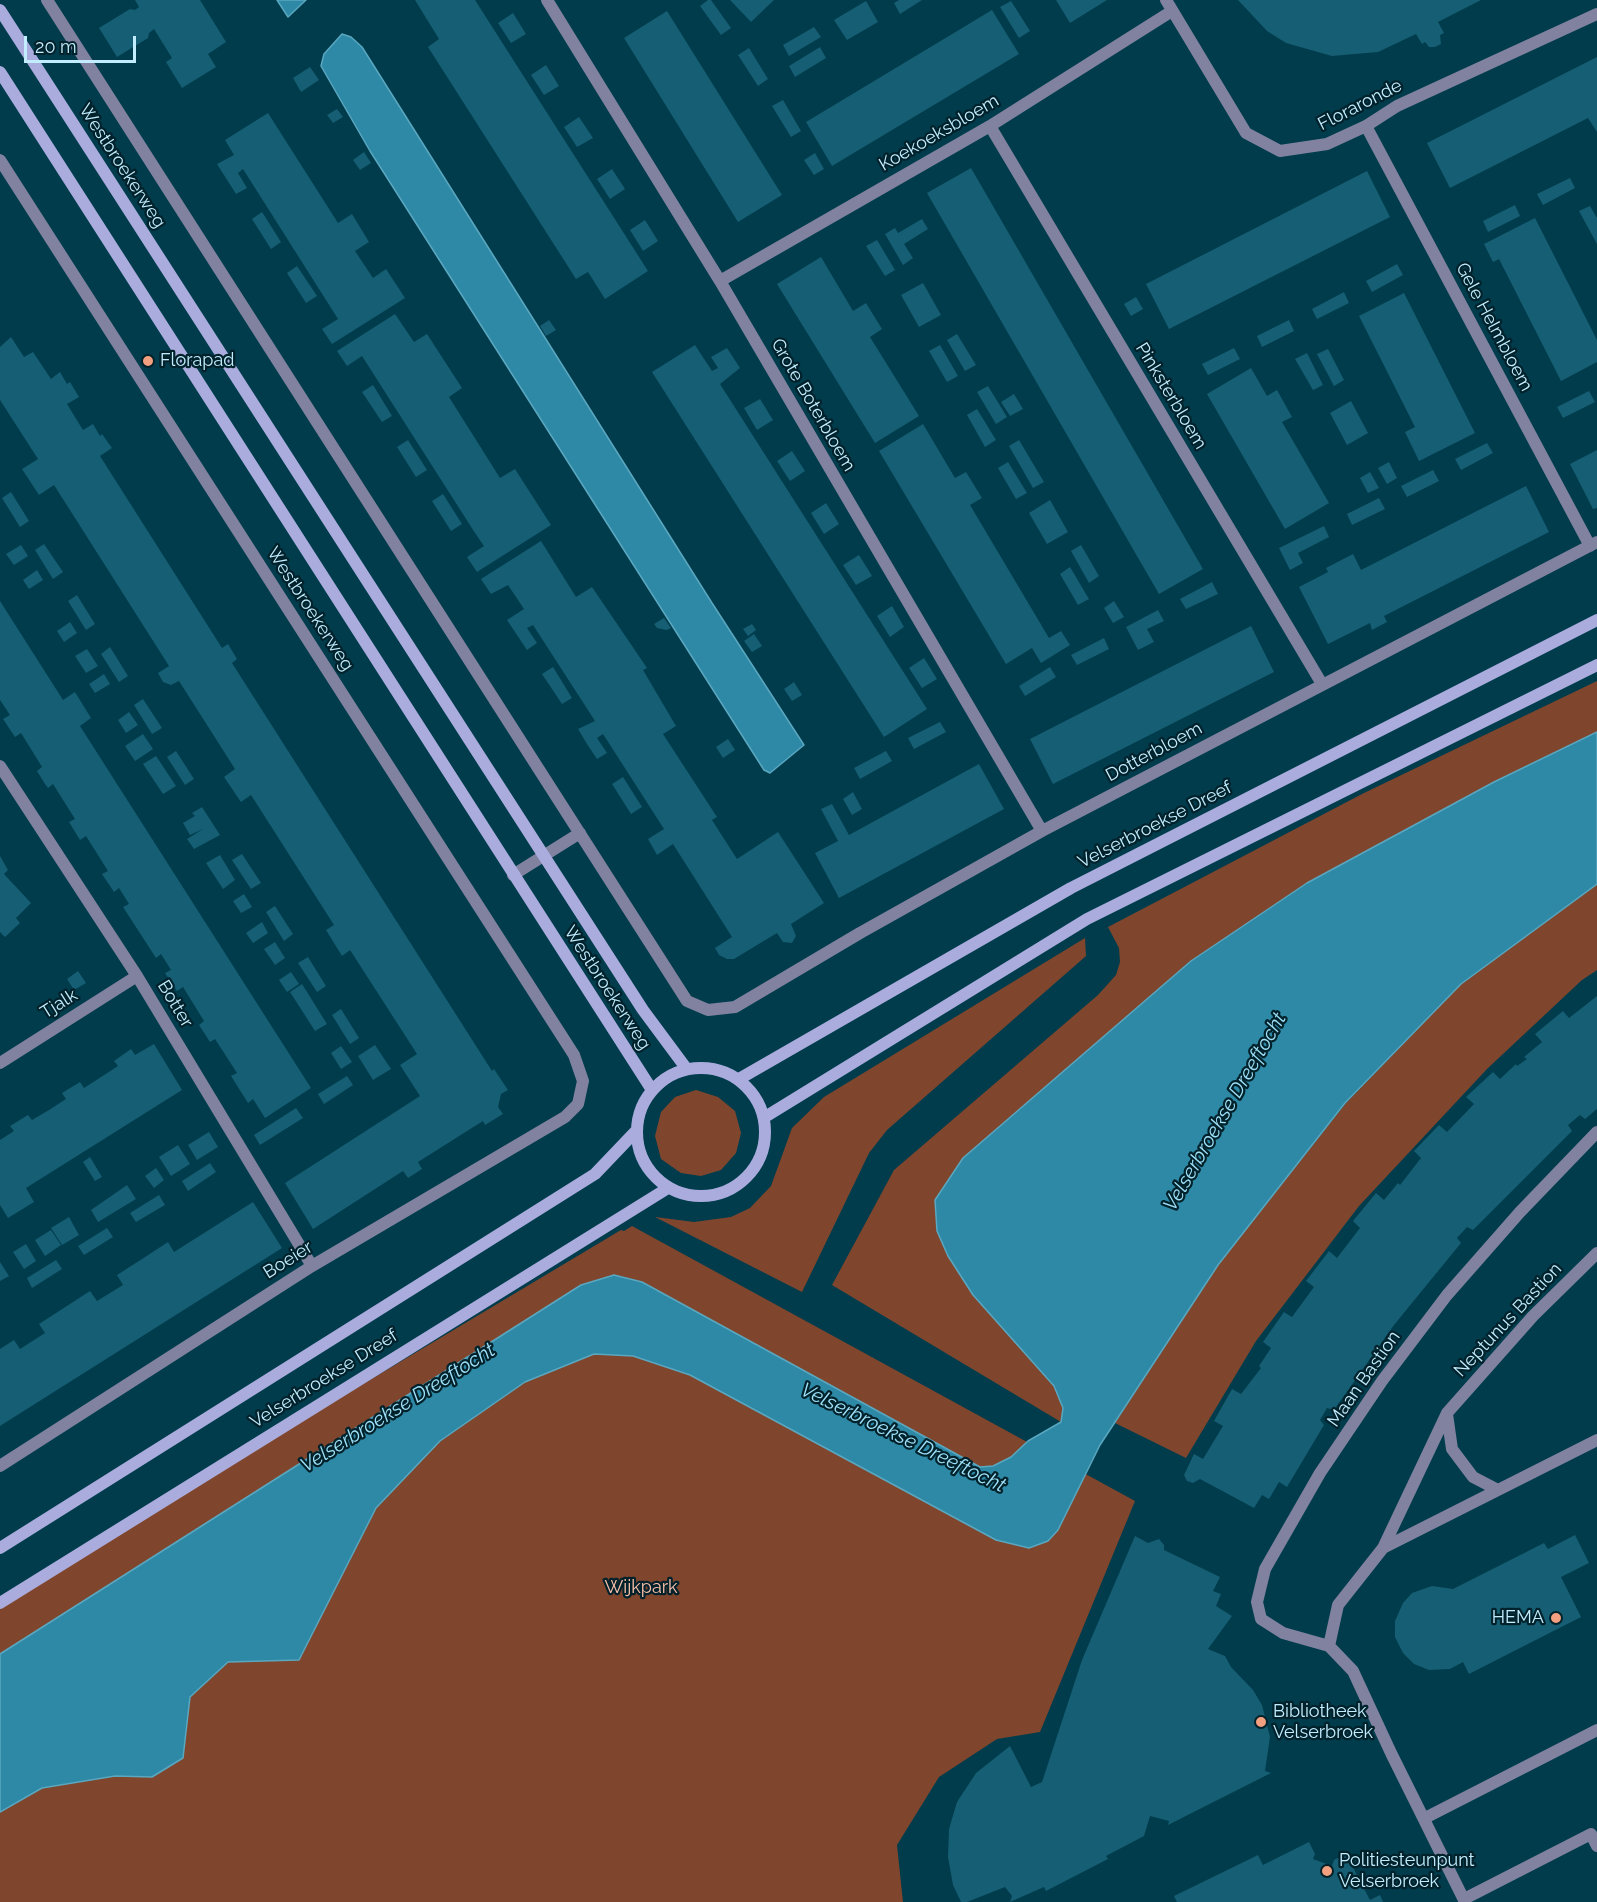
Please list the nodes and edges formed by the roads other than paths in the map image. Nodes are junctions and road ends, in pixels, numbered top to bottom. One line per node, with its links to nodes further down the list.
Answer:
1 (47, 0): 17 (street, Westbroekerweg)
2 (547, 0): 10 (street, Grote Boterbloem)
3 (1169, 5): 7 (street, Koekoeksbloem); 8 (street, Floraronde)
4 (0, 10): 18 (main road, Westbroekerweg)
5 (1597, 14): 8 (street, Floraronde)
6 (0, 72): 19 (main road, Westbroekerweg)
7 (990, 126): 10 (street, Koekoeksbloem); 14 (street, Pinksterbloem)
8 (1366, 126): 11 (street, Gele Helmbloem)
9 (0, 160): 25 (street, Westbroekerweg)
10 (720, 280): 16 (street, Grote Boterbloem)
11 (1594, 544): 14 (street, Dotterbloem)
12 (1597, 620): 24 (main road, Velserbroekse Dreef)
13 (1597, 665): 27 (main road)
14 (1322, 684): 16 (street, Dotterbloem)
15 (0, 766): 20 (street, Botter)
16 (1042, 831): 21 (street, Dotterbloem)
17 (580, 834): 18 (street); 21 (street, Westbroekerweg)
18 (544, 856): 19 (street); 23 (main road, Westbroekerweg)
19 (513, 875): 26 (main road, Westbroekerweg)
20 (137, 976): 22 (street, Tjalk); 32 (street, Botter)
21 (735, 1007)
22 (0, 1063)
23 (686, 1068): 24 (main road); 26 (main road)
24 (739, 1079): 27 (main road)
25 (583, 1081): 32 (street, Boeier)
26 (652, 1090): 28 (main road)
27 (765, 1117): 30 (main road)
28 (637, 1130): 30 (main road); 37 (main road, Velserbroekse Dreef)
29 (1597, 1132): 40 (street, Maan Bastion)
30 (668, 1188): 39 (main road, Velserbroekse Dreef)
31 (1597, 1253): 33 (street, Neptunus Bastion)
32 (312, 1266): 35 (street, Boeier)
33 (1447, 1413): 36 (street); 38 (street, Neptunus Bastion)
34 (1597, 1440): 36 (street, Neptunus Bastion)
35 (0, 1466)
36 (1498, 1490): 38 (street, Neptunus Bastion)
37 (0, 1548)
38 (1383, 1548): 40 (street, Neptunus Bastion)
39 (0, 1603)
40 (1329, 1646): 42 (street)
41 (1597, 1730): 42 (street)
42 (1425, 1818): 44 (street)
43 (1597, 1846): 44 (street)
44 (1464, 1901)

